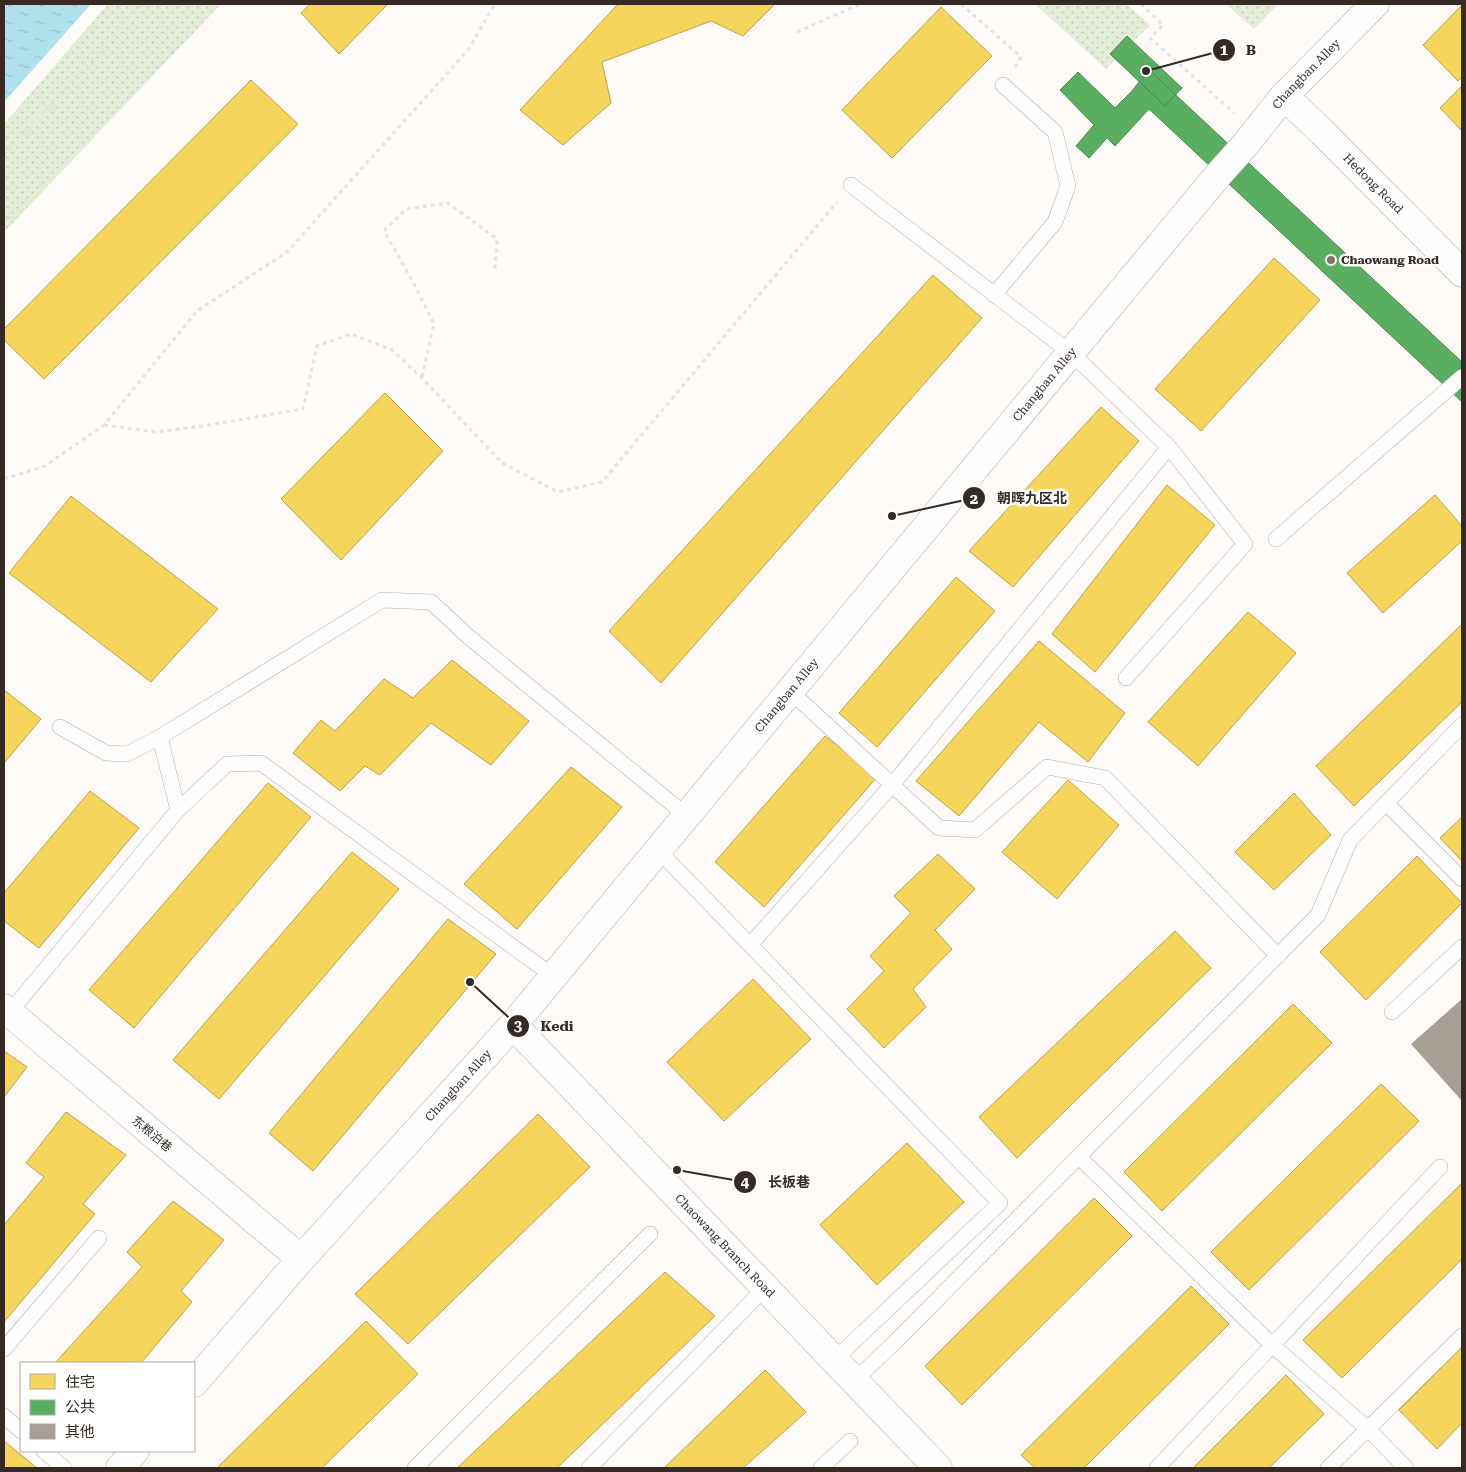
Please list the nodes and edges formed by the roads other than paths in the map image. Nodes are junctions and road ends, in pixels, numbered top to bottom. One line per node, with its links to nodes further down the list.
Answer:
1 (1374, 4): 3 (street, Changban Alley)
2 (1003, 85): 6 (lane)
3 (1284, 96): 5 (street, Hedong Road); 7 (street, Changban Alley)
4 (851, 185): 6 (lane)
5 (1458, 262)
6 (994, 295): 7 (lane)
7 (1070, 354): 9 (lane); 12 (street, Changban Alley)
8 (1462, 377): 10 (lane)
9 (1169, 447): 11 (lane); 16 (lane)
10 (1276, 539)
11 (1126, 678)
12 (790, 691): 16 (lane); 19 (street, Changban Alley)
13 (1462, 724): 17 (lane)
14 (60, 728): 15 (lane)
15 (160, 737): 18 (lane); 19 (lane)
16 (892, 785): 22 (lane); 24 (lane)
17 (1386, 803): 21 (lane); 24 (lane)
18 (178, 810): 25 (lane); 26 (lane)
19 (686, 816): 20 (street, Changban Alley)
20 (658, 850): 22 (lane); 25 (street, Changban Alley)
21 (1462, 879)
22 (750, 945): 39 (lane)
23 (1462, 947): 27 (lane)
24 (1278, 956): 29 (lane)
25 (553, 976): 28 (street, Changban Alley)
26 (6, 1011): 33 (street, 东粮泊巷)
27 (1392, 1012)
28 (512, 1025): 33 (street, Changban Alley); 34 (street, Chaowang Branch Road)
29 (1079, 1157): 37 (lane); 40 (lane)
30 (1440, 1167): 37 (lane)
31 (650, 1234): 50 (lane)
32 (100, 1238): 38 (lane)
33 (301, 1259): 41 (street, Changban Alley)
34 (765, 1288): 39 (street, Chaowang Branch Road); 51 (lane)
35 (879, 1306): 39 (lane)
36 (1462, 1336): 43 (lane)
37 (1272, 1345): 43 (lane); 54 (lane)
38 (4, 1350)
39 (831, 1357): 40 (street, Chaowang Branch Road)
40 (854, 1380): 53 (street, Chaowang Branch Road)
41 (195, 1382)
42 (4, 1416): 44 (lane)
43 (1368, 1429): 55 (lane); 56 (lane)
44 (20, 1430)
45 (850, 1441): 52 (lane)
46 (45, 1452): 48 (lane)
47 (134, 1452): 49 (street)
48 (64, 1468)
49 (120, 1468)
50 (415, 1468)
51 (588, 1468)
52 (821, 1468)
53 (938, 1468)
54 (1157, 1468)
55 (1328, 1468)
56 (1406, 1468)

